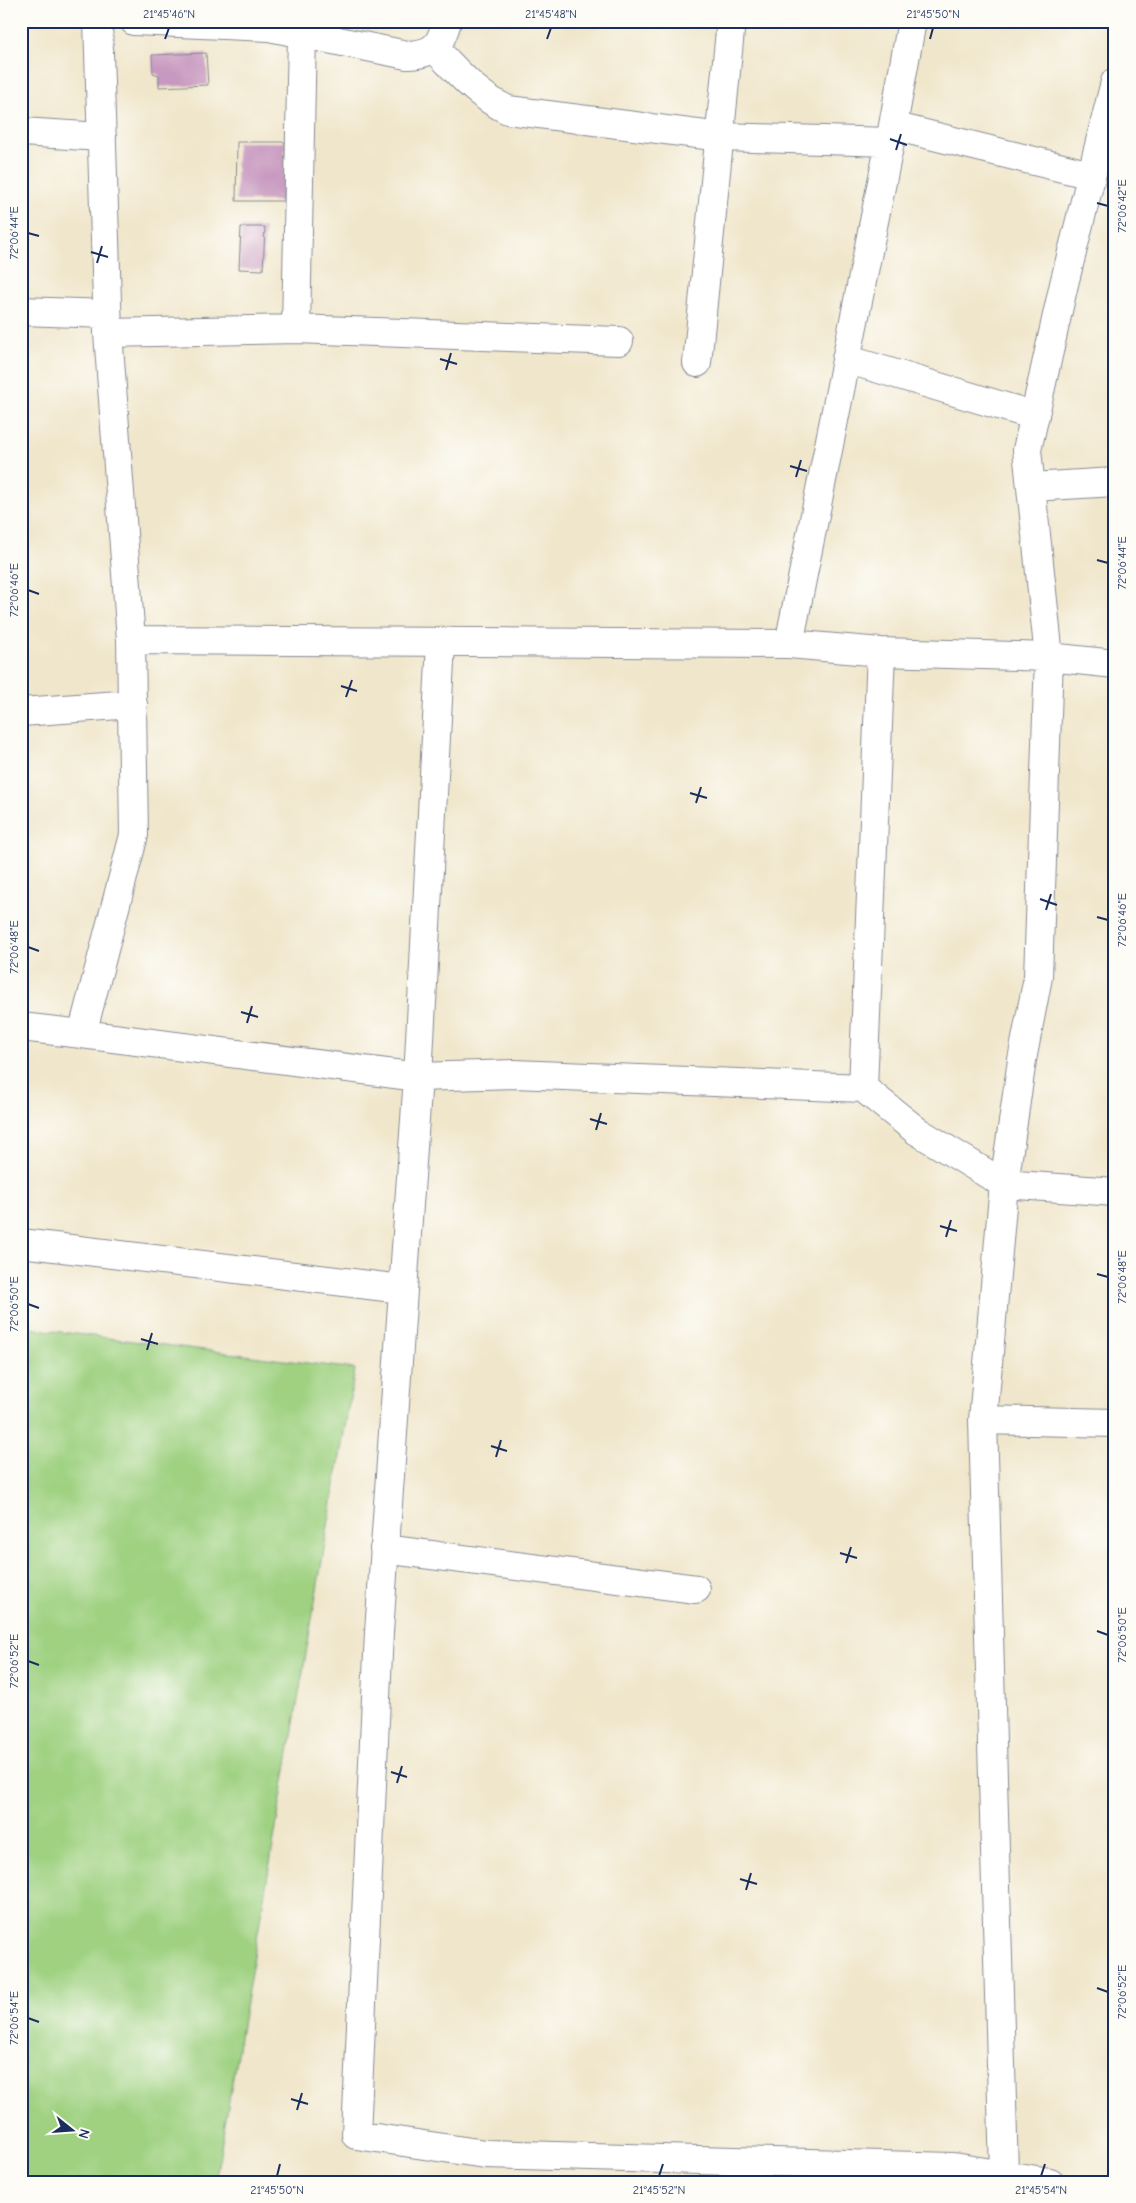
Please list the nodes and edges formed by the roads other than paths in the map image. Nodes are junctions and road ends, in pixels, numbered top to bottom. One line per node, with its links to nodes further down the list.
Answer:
1 (98, 21): 12 (street)
2 (134, 21): 6 (street)
3 (447, 21): 8 (street)
4 (731, 21): 13 (street)
5 (912, 21): 11 (street)
6 (270, 24): 7 (street)
7 (302, 34): 8 (street); 17 (street)
8 (435, 49): 13 (street)
9 (1115, 82): 14 (street)
10 (21, 132): 12 (street)
11 (892, 134): 13 (street); 14 (street); 19 (street)
12 (102, 137): 16 (street)
13 (721, 137): 20 (street)
14 (1091, 175): 21 (street)
15 (21, 310): 16 (street)
16 (107, 323): 17 (street); 24 (street)
17 (296, 329): 18 (street)
18 (619, 341)
19 (846, 359): 21 (street); 26 (street)
20 (697, 363)
21 (1035, 416): 23 (street)
22 (1115, 482): 23 (street)
23 (1031, 487): 28 (street)
24 (132, 640): 25 (street); 30 (street)
25 (441, 643): 26 (street); 34 (street)
26 (789, 644): 27 (street)
27 (881, 652): 28 (street); 35 (street)
28 (1049, 657): 29 (street); 36 (street)
29 (1115, 664)
30 (132, 704): 31 (street); 33 (street)
31 (21, 712)
32 (21, 1027): 33 (street)
33 (82, 1034): 34 (street)
34 (418, 1077): 35 (street); 39 (street)
35 (863, 1088): 36 (street)
36 (1004, 1184): 37 (street); 40 (street)
37 (1115, 1192)
38 (21, 1243): 39 (street)
39 (402, 1289): 42 (street)
40 (983, 1420): 41 (street); 44 (street)
41 (1115, 1422)
42 (384, 1549): 43 (street); 45 (street)
43 (696, 1589)
44 (1004, 2174): 45 (street); 46 (street)
45 (952, 2175)
46 (1050, 2182)

